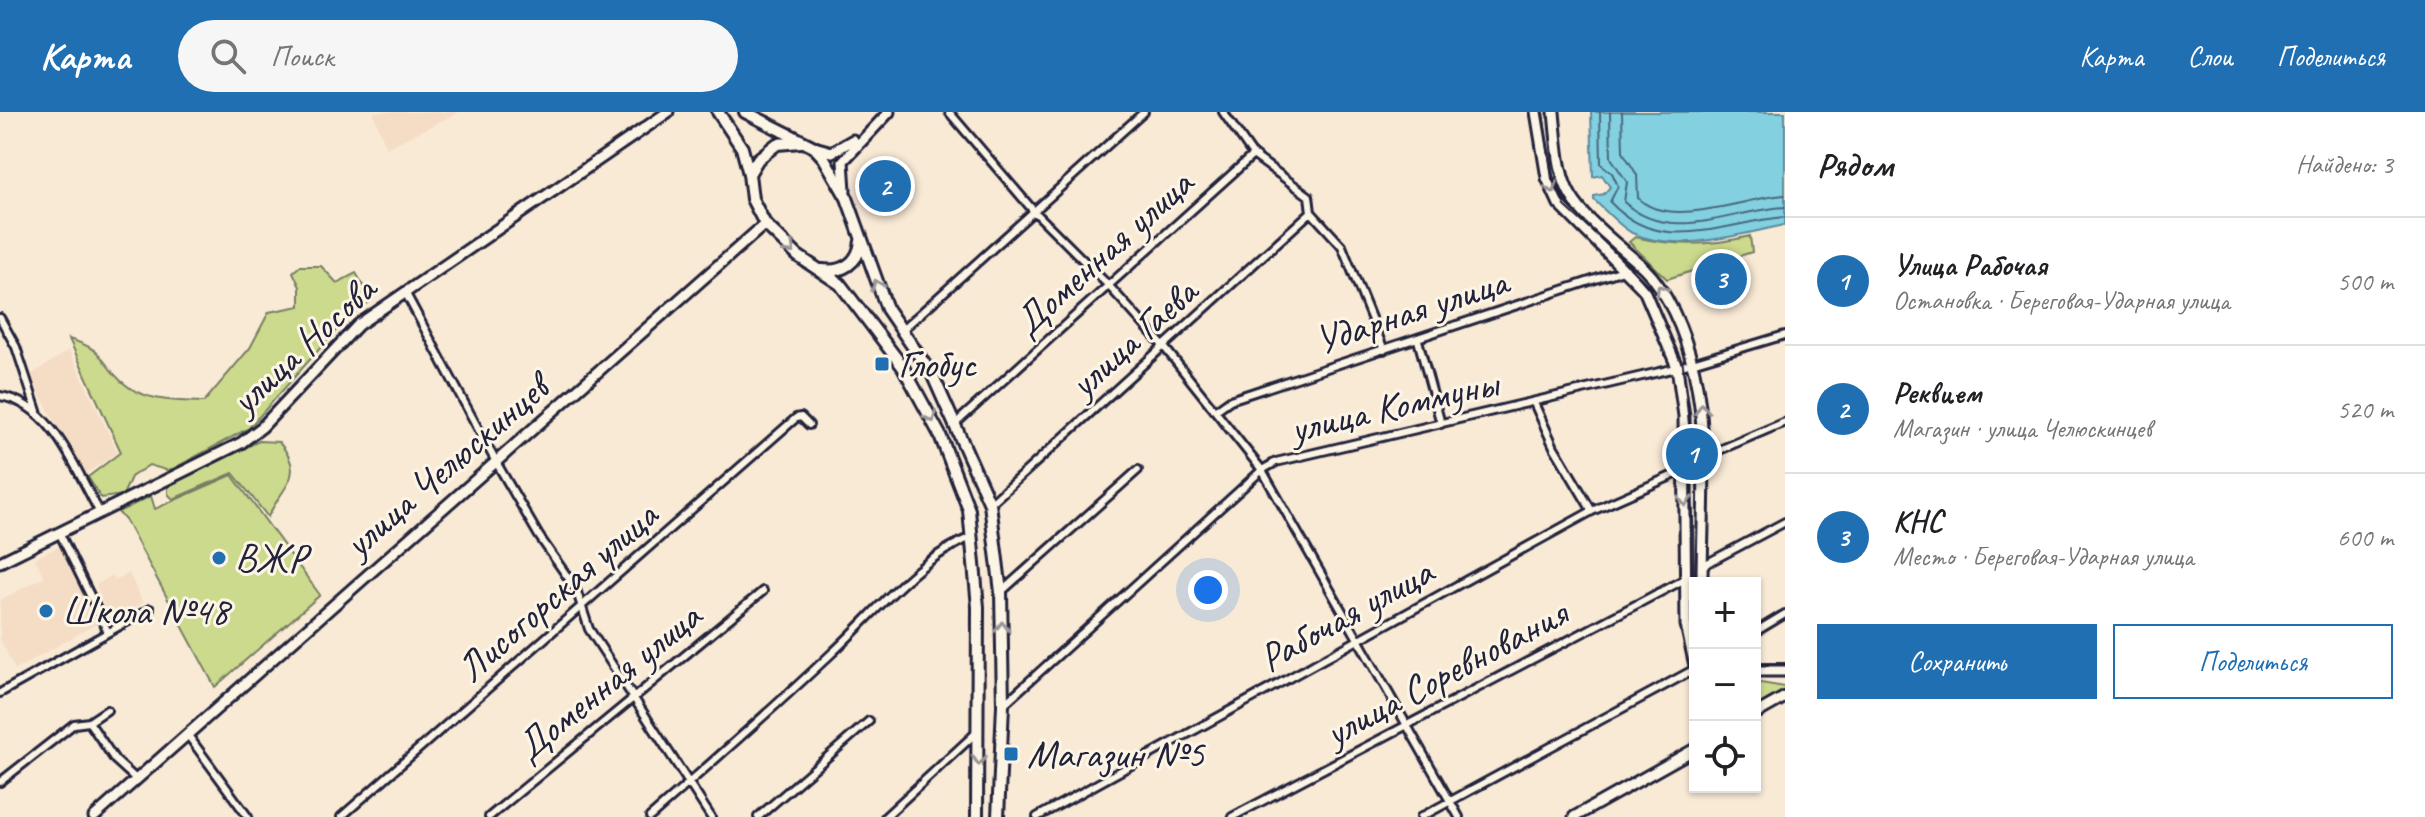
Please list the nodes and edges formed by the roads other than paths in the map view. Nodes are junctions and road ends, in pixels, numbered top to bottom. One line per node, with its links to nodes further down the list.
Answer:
1 (668, 112): 23 (street, улица Носова)
2 (718, 112): 14 (main road)
3 (745, 112): 11 (main road)
4 (889, 112): 10 (street)
5 (949, 112): 16 (street)
6 (1144, 112): 16 (street)
7 (1223, 112): 13 (street)
8 (1536, 112): 21 (street, one-way to 21)
9 (1554, 112): 30 (street, one-way to 9)
10 (879, 122): 12 (street); 15 (street)
11 (803, 142): 12 (main road); 14 (main road)
12 (814, 147): 15 (main road)
13 (1253, 155): 17 (street); 22 (street, Доменная улица)
14 (749, 174): 18 (main road)
15 (847, 198): 19 (main road)
16 (1037, 212): 22 (street); 25 (street)
17 (1311, 212): 28 (street, улица Гаева); 29 (street)
18 (765, 224): 20 (main road, one-way to 20); 41 (street, улица Челюскинцев)
19 (861, 239): 20 (main road); 25 (main road, one-way to 19)
20 (816, 269): 50 (main road, one-way to 50)
21 (1626, 269): 27 (street, Ударная улица); 31 (street)
22 (1109, 286): 28 (street); 37 (street, Доменная улица)
23 (405, 292): 41 (street); 47 (street, улица Носова)
24 (0, 318): 35 (street)
25 (901, 331): 37 (main road)
26 (1785, 335): 30 (street, улица Коммуны)
27 (1418, 340): 29 (street, Ударная улица); 38 (street)
28 (1165, 348): 34 (street); 45 (street, улица Гаева)
29 (1384, 350): 34 (street, Ударная улица)
30 (1692, 362): 31 (street, улица Коммуны); 40 (street, one-way to 30)
31 (1677, 367): 33 (street, улица Коммуны); 44 (street)
32 (0, 396): 35 (street)
33 (1534, 403): 38 (street, улица Коммуны); 46 (street)
34 (1216, 410): 43 (street)
35 (37, 411): 47 (street)
36 (1785, 422): 40 (street)
37 (955, 424): 45 (main road)
38 (1441, 424): 43 (street, улица Коммуны)
39 (809, 425): 57 (street, Лисогорская улица)
40 (1703, 457): 52 (street)
41 (496, 462): 57 (street); 78 (street, улица Челюскинцев)
42 (1138, 470): 56 (street)
43 (1262, 470): 62 (street); 70 (street, улица Коммуны)
44 (1685, 470): 46 (street, Рабочая улица); 54 (street, one-way to 54)
45 (990, 504): 56 (main road)
46 (1592, 511): 62 (street, Рабочая улица)
47 (101, 514): 49 (street, улица Носова)
48 (1785, 522): 52 (street)
49 (60, 534): 51 (street, улица Носова); 61 (street)
50 (974, 537): 76 (main road); 82 (street)
51 (0, 562)
52 (1702, 566): 53 (street)
53 (1702, 577)
54 (1685, 579): 63 (street); 77 (street, улица Соревнования)
55 (763, 591): 69 (street, Доменная улица)
56 (1001, 592): 70 (main road, one-way to 56)
57 (583, 608): 69 (street); 86 (street, Лисогорская улица)
58 (150, 609): 61 (street)
59 (1785, 614): 60 (street)
60 (1761, 628)
61 (108, 632): 67 (street)
62 (1358, 640): 77 (street); 94 (street, Рабочая улица)
63 (1690, 649)
64 (1689, 671): 83 (street)
65 (1761, 671): 66 (street)
66 (1785, 671)
67 (0, 693)
68 (1785, 697): 72 (street)
69 (632, 698): 82 (street); 87 (street, Доменная улица)
70 (1003, 705): 73 (main road)
71 (107, 710): 75 (street)
72 (1761, 711)
73 (1002, 718): 76 (main road); 93 (main road)
74 (869, 721): 90 (street)
75 (89, 722): 80 (street); 81 (street)
76 (980, 723): 91 (street); 92 (main road, one-way to 92)
77 (1409, 725): 83 (street); 95 (street, улица Соревнования)
78 (187, 734): 80 (street, улица Челюскинцев); 85 (street)
79 (1689, 752): 98 (street)
80 (137, 780): 84 (street, улица Челюскинцев)
81 (0, 782)
82 (687, 784): 88 (street); 89 (street)
83 (1451, 801): 96 (street); 97 (street)
84 (94, 817)
85 (248, 817)
86 (341, 817)
87 (489, 817)
88 (650, 817)
89 (711, 817)
90 (758, 817)
91 (885, 817)
92 (977, 817)
93 (998, 817)
94 (1037, 817)
95 (1232, 817)
96 (1421, 817)
97 (1459, 817)
98 (1574, 817)

